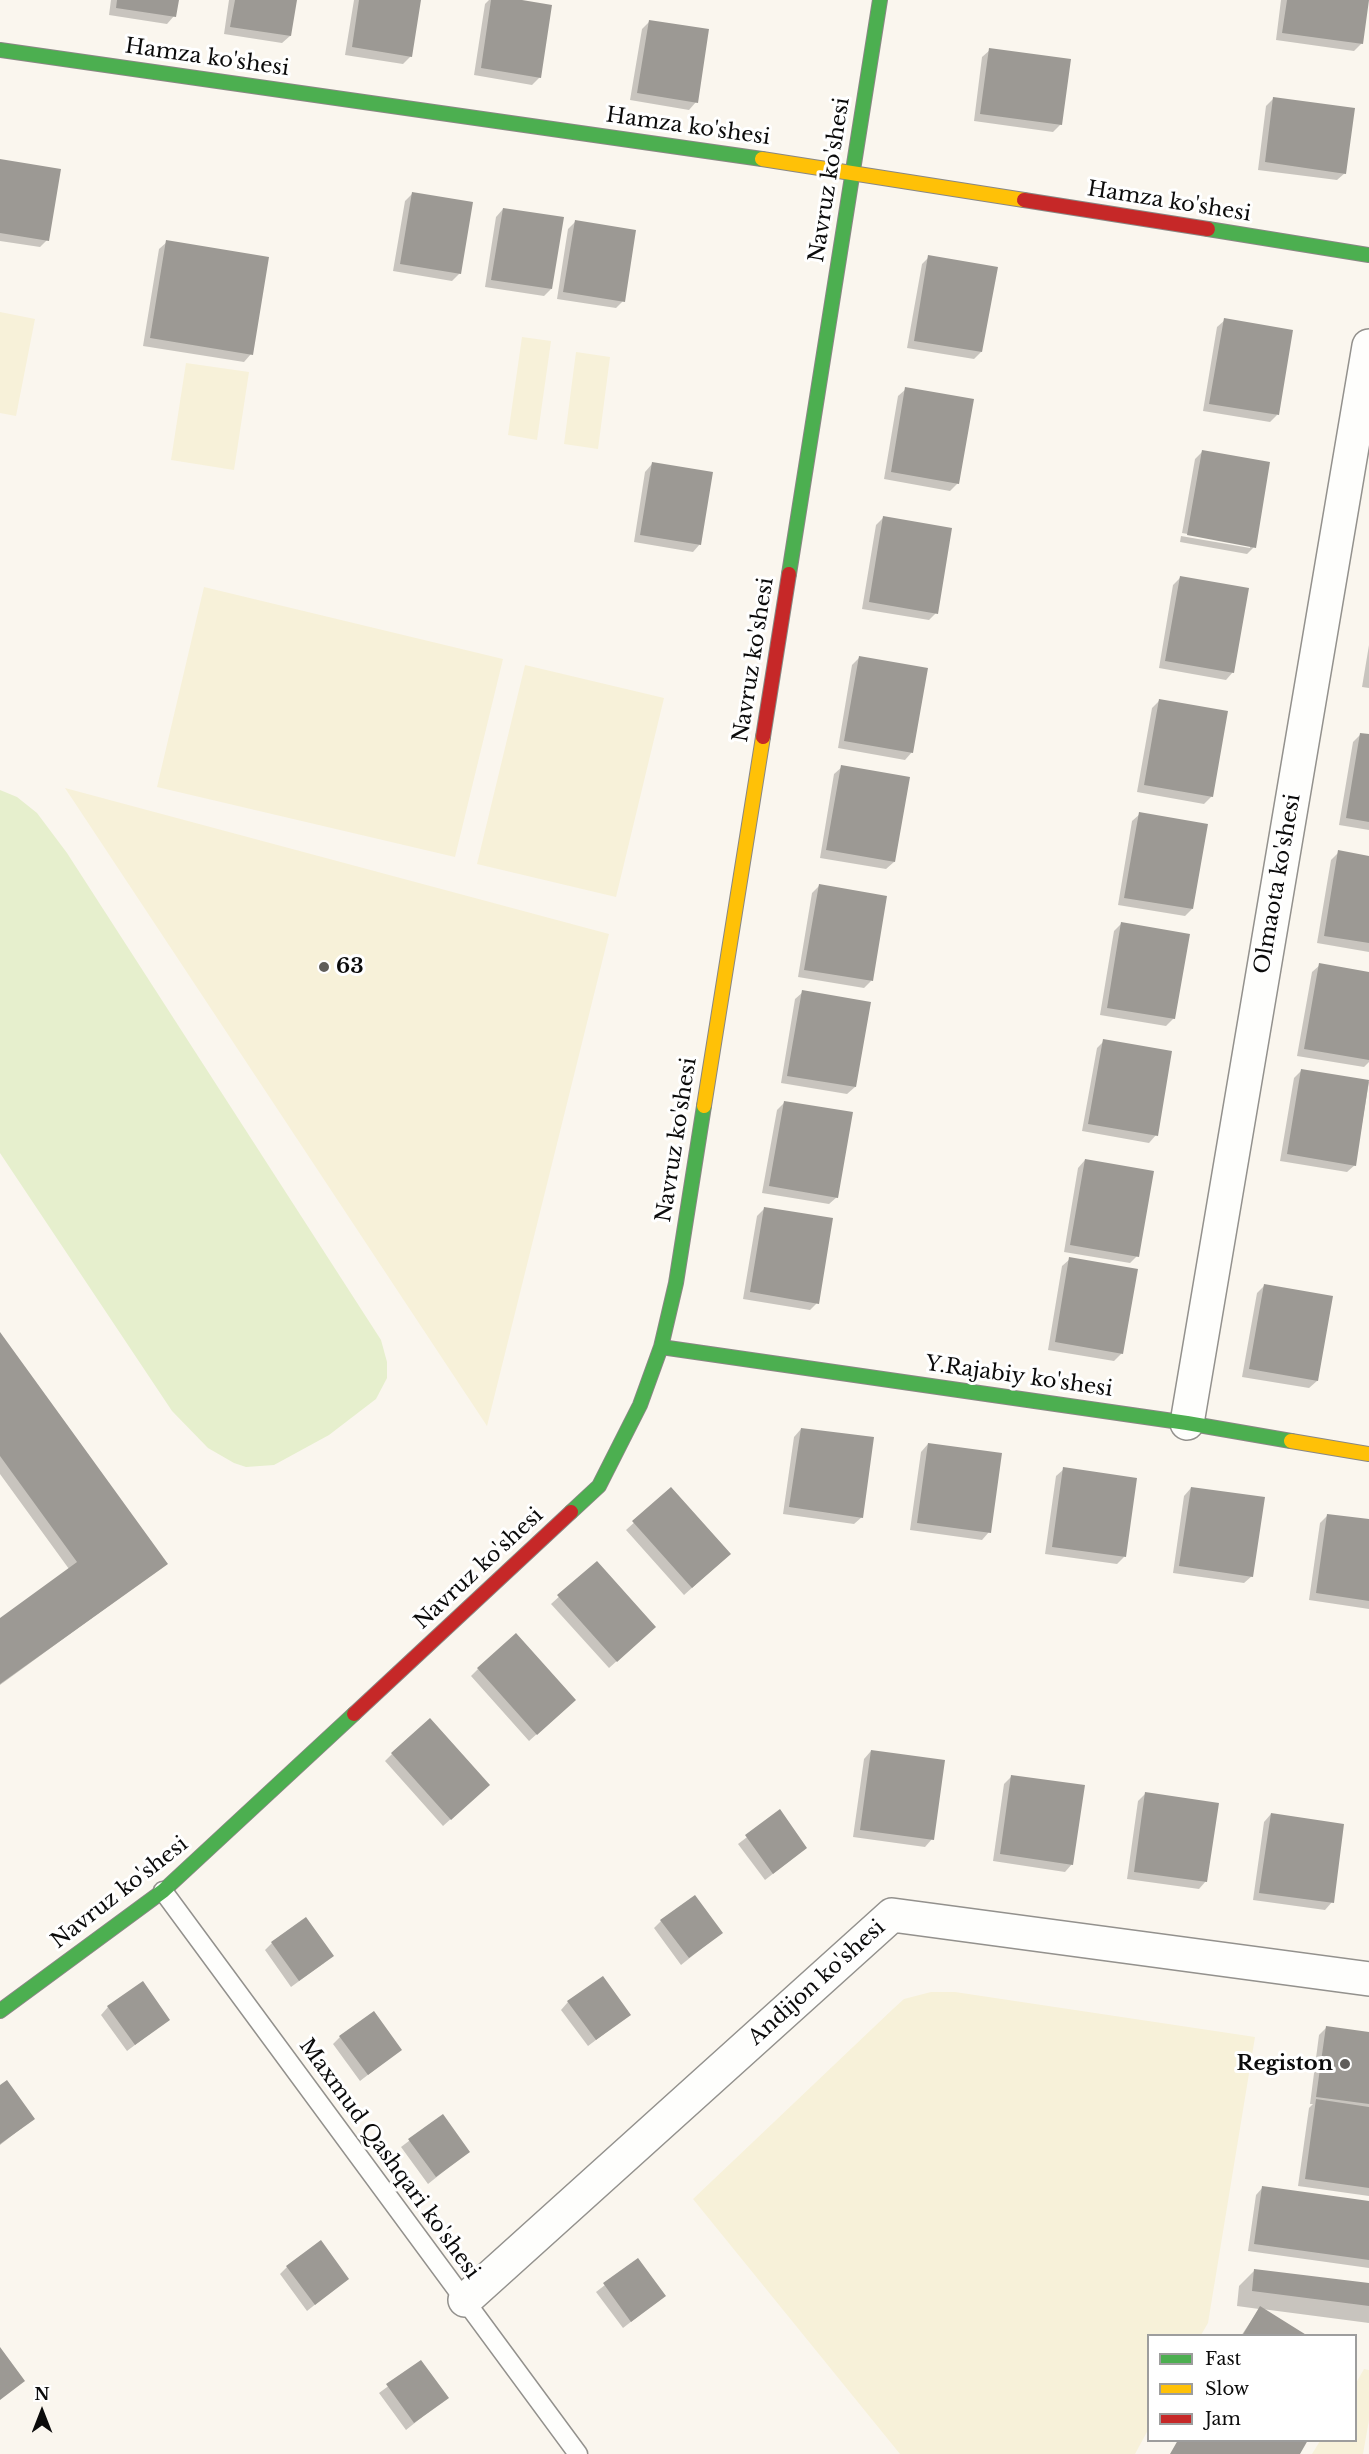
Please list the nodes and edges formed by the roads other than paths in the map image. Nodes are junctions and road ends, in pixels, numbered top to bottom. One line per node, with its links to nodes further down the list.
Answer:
1 (880, 0): 3 (street, Navruz ko'shesi)
2 (0, 50): 3 (street, Hamza ko'shesi)
3 (853, 172): 4 (street, Hamza ko'shesi); 6 (street, Navruz ko'shesi)
4 (1369, 255)
5 (1369, 346): 7 (street, Olmaota ko'shesi)
6 (662, 1347): 7 (street, Y.Rajabiy ko'shesi); 9 (street, Navruz ko'shesi)
7 (1187, 1423): 8 (street, Y.Rajabiy ko'shesi)
8 (1369, 1454)
9 (163, 1891): 11 (street, Navruz ko'shesi); 12 (lane, Maxmud Qashqari ko'shesi)
10 (1369, 1979): 12 (street, Andijon ko'shesi)
11 (0, 2011)
12 (465, 2300): 13 (lane, Maxmud Qashqari ko'shesi)
13 (578, 2454)

